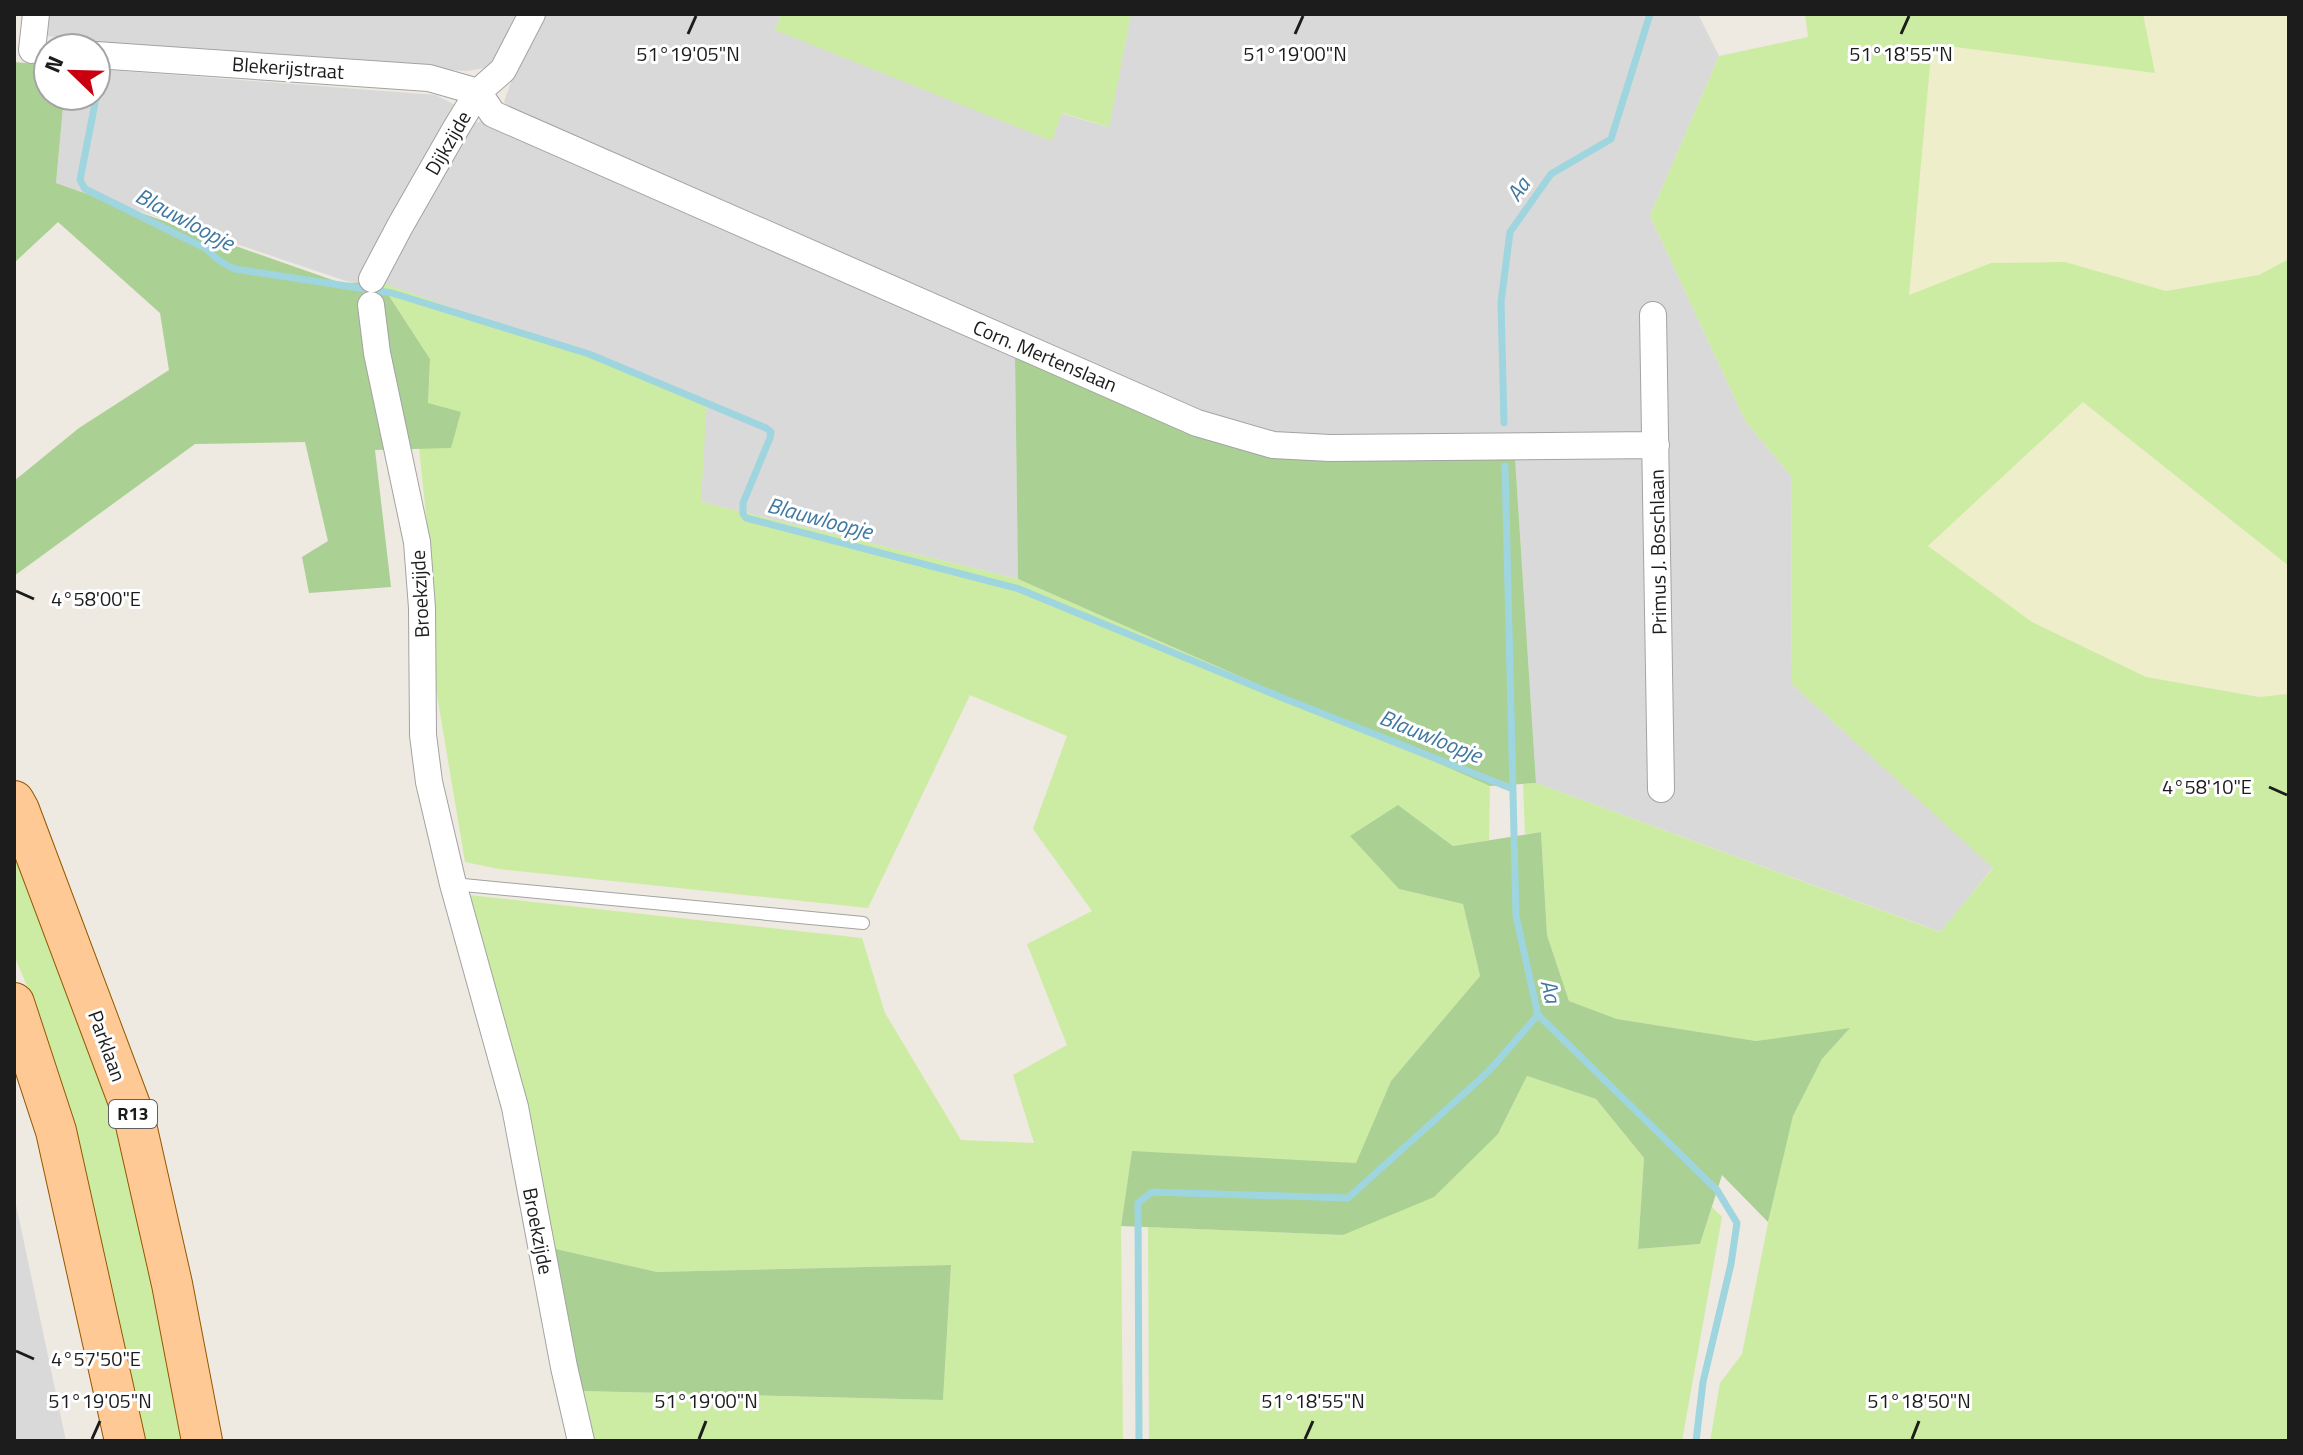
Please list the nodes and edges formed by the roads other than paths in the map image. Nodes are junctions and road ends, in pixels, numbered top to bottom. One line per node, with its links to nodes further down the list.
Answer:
1 (36, 14): 3 (street)
2 (532, 14): 5 (street, Dijkzijde)
3 (31, 49)
4 (112, 56): 5 (street, Blekerijstraat)
5 (478, 92): 6 (street, Dijkzijde); 8 (street, Corn. Mertenslaan)
6 (371, 292): 11 (street, Broekzijde)
7 (1653, 315): 8 (street, Primus J. Boschlaan)
8 (1656, 445): 9 (street, Primus J. Boschlaan)
9 (1661, 789)
10 (14, 801): 15 (main road, Parklaan / R13)
11 (453, 884): 12 (lane); 16 (street, Broekzijde)
12 (863, 923)
13 (14, 1003): 14 (main road)
14 (125, 1441)
15 (202, 1441)
16 (581, 1441)

